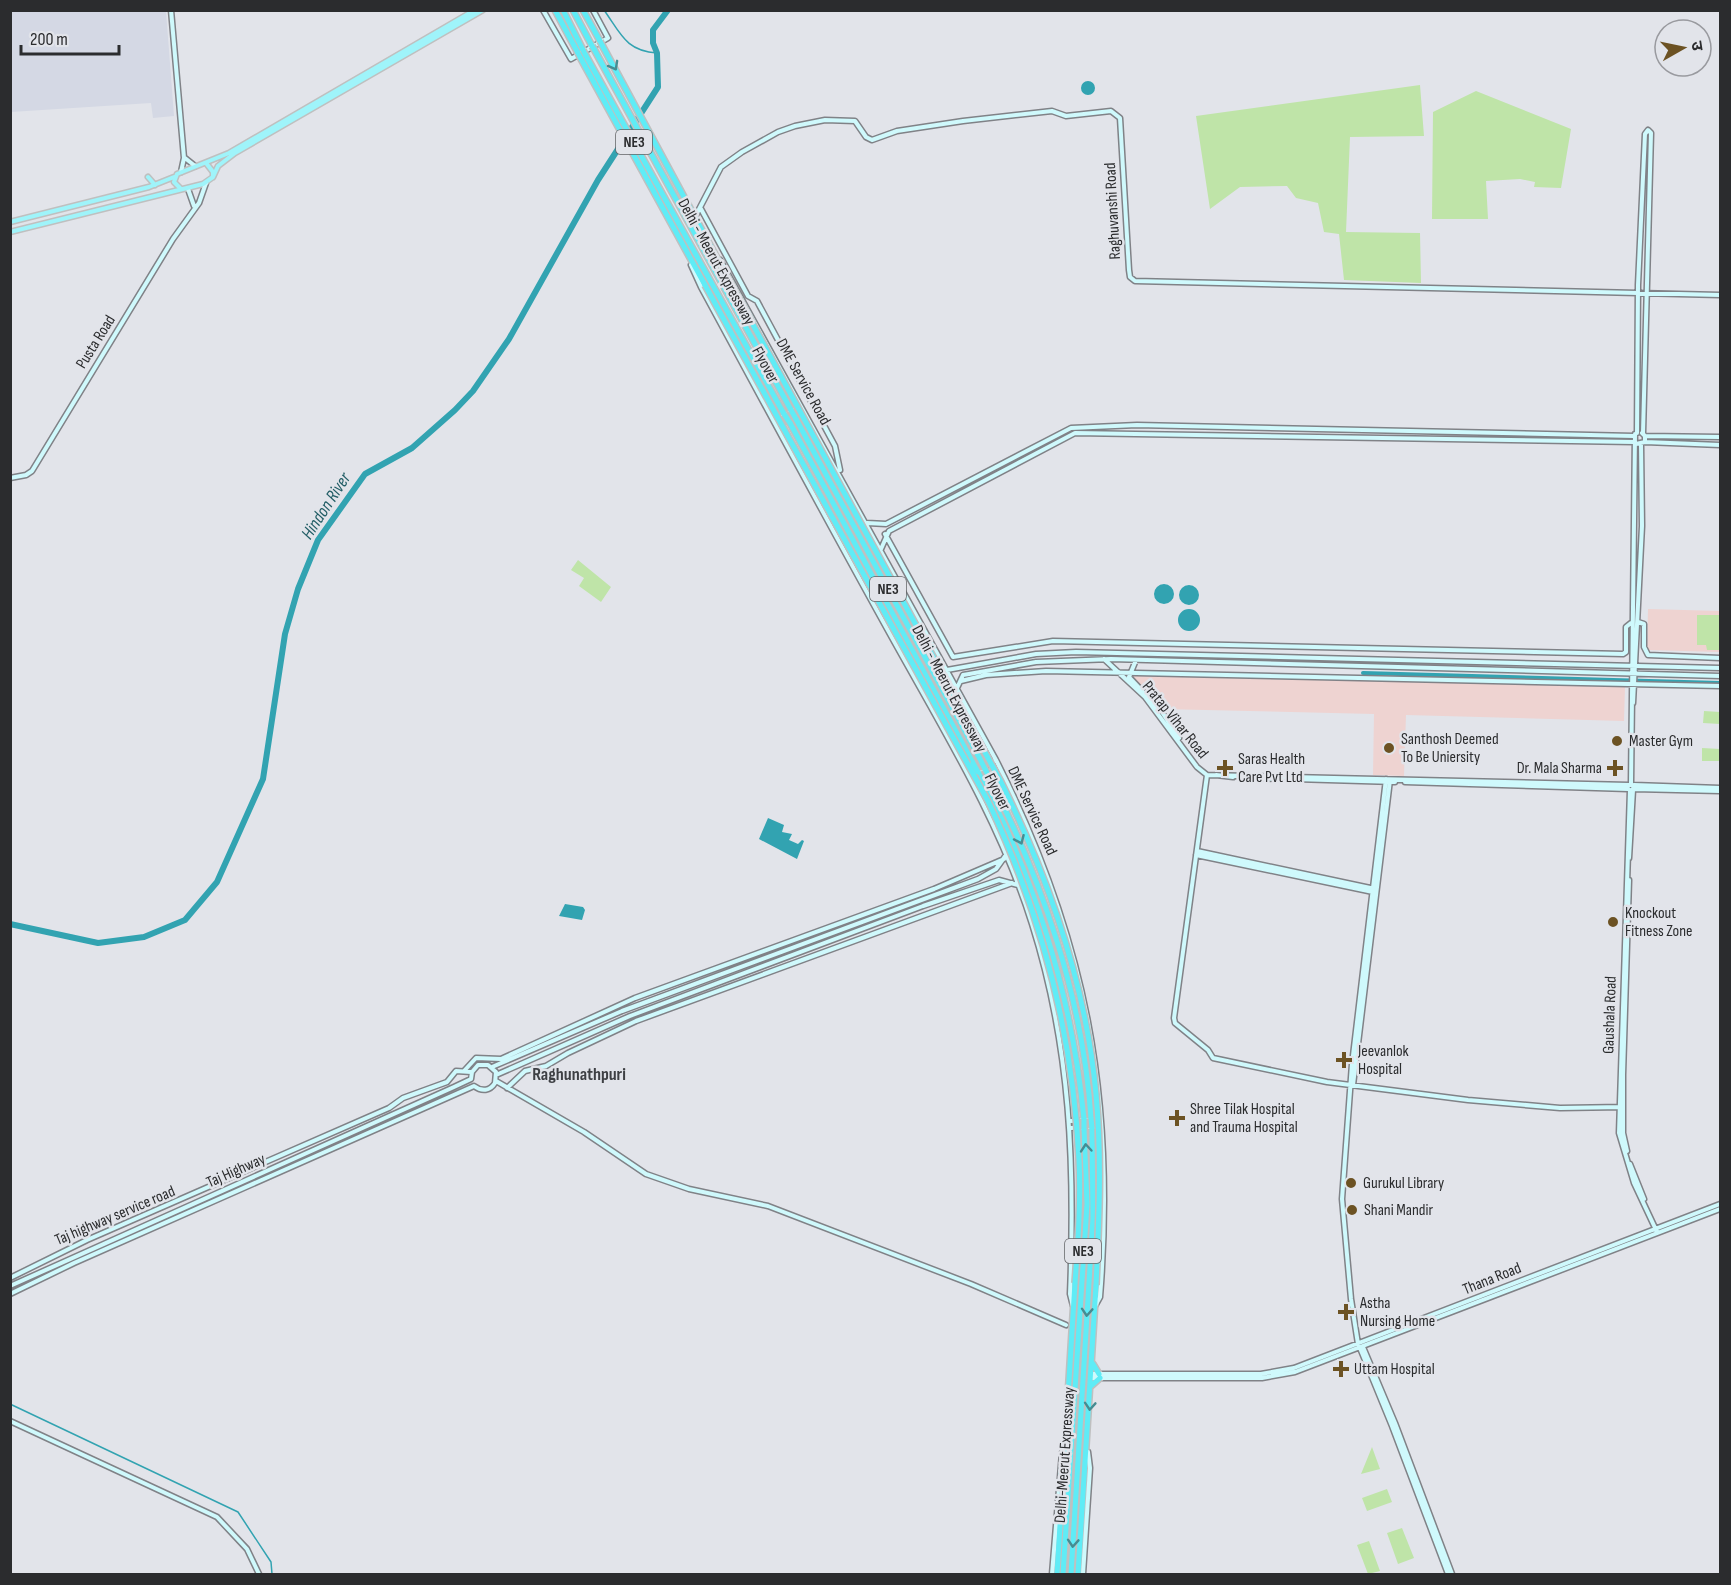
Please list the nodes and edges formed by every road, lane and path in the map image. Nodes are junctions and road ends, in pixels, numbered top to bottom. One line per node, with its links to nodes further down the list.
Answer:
1 (171, 10): 11 (street)
2 (475, 10): 12 (main road)
3 (483, 10): 17 (main road)
4 (543, 10): 9 (street)
5 (555, 10): 10 (highway)
6 (563, 10): 10 (highway, Delhi - Meerut Expressway / NE3)
7 (573, 10): 116 (highway, Delhi - Meerut Expressway / NE3, one-way to 116, bridge)
8 (583, 10): 25 (highway, Flyover, one-way to 25)
9 (593, 10)
10 (582, 54): 22 (highway, Delhi - Meerut Expressway / NE3); 22 (highway)
11 (184, 158): 13 (street); 14 (street)
12 (205, 162): 13 (main road); 17 (main road)
13 (195, 166): 14 (main road)
14 (182, 172): 16 (main road)
15 (148, 177): 19 (main road)
16 (174, 177): 19 (main road); 20 (main road)
17 (213, 177): 18 (main road)
18 (206, 183): 21 (main road); 23 (street, Pusta Road)
19 (155, 185): 26 (main road)
20 (180, 188): 21 (main road); 27 (main road)
21 (188, 189): 23 (street)
22 (656, 191): 28 (highway, Flyover); 119 (highway, Delhi - Meerut Expressway / NE3, one-way to 22, bridge)
23 (195, 207): 43 (street, Pusta Road)
24 (700, 209): 25 (street, Raghuvanshi Road); 30 (street, Raghuvanshi Road); 42 (street)
25 (695, 217): 29 (highway, Flyover)
26 (10, 222)
27 (10, 232)
28 (683, 244): 35 (street); 113 (highway, Flyover, bridge)
29 (711, 247): 33 (street, DME Service Road); 114 (highway, Flyover, bridge)
30 (1638, 294): 31 (street); 31 (street); 38 (street)
31 (1647, 294): 32 (street); 37 (street)
32 (1720, 295)
33 (802, 406): 34 (street, DME Service Road); 35 (street)
34 (805, 411): 36 (street); 42 (street, DME Service Road)
35 (774, 422): 36 (street)
36 (777, 427): 72 (street)
37 (1644, 434): 38 (street); 39 (street); 40 (street)
38 (1635, 435): 40 (street); 44 (street)
39 (1720, 437)
40 (1639, 443): 41 (street); 45 (street); 49 (street); 50 (street)
41 (1720, 445)
42 (841, 477): 46 (street, DME Service Road)
43 (10, 478)
44 (944, 494): 45 (street); 46 (street)
45 (947, 500): 47 (street)
46 (866, 523): 48 (street, DME Service Road)
47 (885, 534): 48 (street); 53 (street)
48 (880, 549): 62 (street, DME Service Road)
49 (1632, 589): 50 (street); 52 (street)
50 (1639, 590): 51 (street)
51 (1638, 622): 55 (street); 60 (street)
52 (1631, 623): 53 (street); 60 (street)
53 (1343, 647): 56 (street)
54 (1039, 654): 56 (street); 59 (street); 62 (street)
55 (1720, 658)
56 (1342, 659): 60 (street)
57 (1104, 660): 58 (street); 59 (street); 63 (street, Pratap Vihar Road)
58 (1136, 660): 64 (street, Pratap Vihar Road); 66 (street)
59 (1040, 662): 67 (street)
60 (1634, 665): 61 (street); 66 (street, Gaushala Road)
61 (1720, 668)
62 (946, 670): 69 (street, DME Service Road)
63 (1117, 672): 64 (street); 67 (street); 73 (street, Pratap Vihar Road)
64 (1129, 672): 66 (street); 73 (street, Pratap Vihar Road)
65 (1720, 676): 66 (street)
66 (1634, 679): 68 (street); 77 (street, Gaushala Road)
67 (959, 682): 69 (street)
68 (1720, 686)
69 (957, 689): 70 (street, DME Service Road)
70 (992, 754): 71 (street, DME Service Road); 72 (street)
71 (996, 760): 75 (street); 103 (street, DME Service Road)
72 (965, 770): 75 (street)
73 (1202, 771): 74 (street, Pratap Vihar Road)
74 (1207, 775): 76 (street, Pratap Vihar Road); 79 (street)
75 (968, 776): 80 (street)
76 (1388, 781): 77 (street, Pratap Vihar Road); 86 (street)
77 (1631, 787): 78 (street, Pratap Vihar Road); 102 (street, Gaushala Road)
78 (1720, 789)
79 (1197, 853): 86 (street); 100 (street)
80 (1005, 857): 81 (street); 83 (street); 85 (street)
81 (978, 879): 84 (street); 87 (street)
82 (1013, 882): 83 (street); 84 (street); 89 (street)
83 (1018, 885): 104 (street)
84 (980, 886): 88 (street)
85 (934, 889): 87 (street); 90 (street)
86 (1375, 891): 100 (street)
87 (922, 900): 90 (street)
88 (926, 904): 89 (street); 91 (street)
89 (938, 909): 92 (street)
90 (800, 941): 93 (street); 95 (street)
91 (786, 958): 92 (street); 94 (street)
92 (788, 964): 96 (street)
93 (492, 1067): 97 (street); 98 (street)
94 (517, 1067): 96 (street); 98 (street)
95 (464, 1071): 97 (street); 110 (street, Taj highway service road)
96 (525, 1071): 101 (street)
97 (472, 1072): 111 (street, Taj Highway)
98 (496, 1075): 99 (street)
99 (496, 1081): 101 (street); 112 (street)
100 (1351, 1086): 102 (street); 117 (street)
101 (507, 1088): 115 (street)
102 (1621, 1107): 109 (street, Gaushala Road)
103 (1103, 1119): 104 (street); 105 (street, DME Service Road)
104 (1070, 1121): 106 (street)
105 (1104, 1126): 106 (street); 114 (street, DME Service Road)
106 (1071, 1128): 113 (street)
107 (1720, 1204): 109 (street, Thana Road)
108 (1720, 1209): 109 (street, Thana Road)
109 (1658, 1231): 117 (street, Thana Road)
110 (10, 1278)
111 (10, 1287)
112 (10, 1294)
113 (1074, 1306): 124 (highway, Flyover)
114 (1095, 1306): 118 (highway, Flyover)
115 (1066, 1325)
116 (1086, 1338): 130 (highway, Delhi-Meerut Expressway / NE3, one-way to 130)
117 (1360, 1346): 121 (street, Thana Road); 133 (street)
118 (1092, 1363): 120 (highway, Flyover); 121 (highway)
119 (1076, 1374): 129 (highway, Delhi-Meerut Expressway / NE3)
120 (1092, 1376): 121 (street, Thana Road); 122 (highway, Flyover)
121 (1100, 1376): 122 (highway)
122 (1091, 1386): 125 (highway, Flyover, one-way to 125)
123 (10, 1421): 126 (street)
124 (1065, 1435): 127 (street); 128 (highway)
125 (1087, 1448): 131 (highway); 132 (street)
126 (259, 1575)
127 (1052, 1575)
128 (1057, 1575)
129 (1063, 1575)
130 (1071, 1575)
131 (1078, 1575)
132 (1083, 1575)
133 (1450, 1575)

